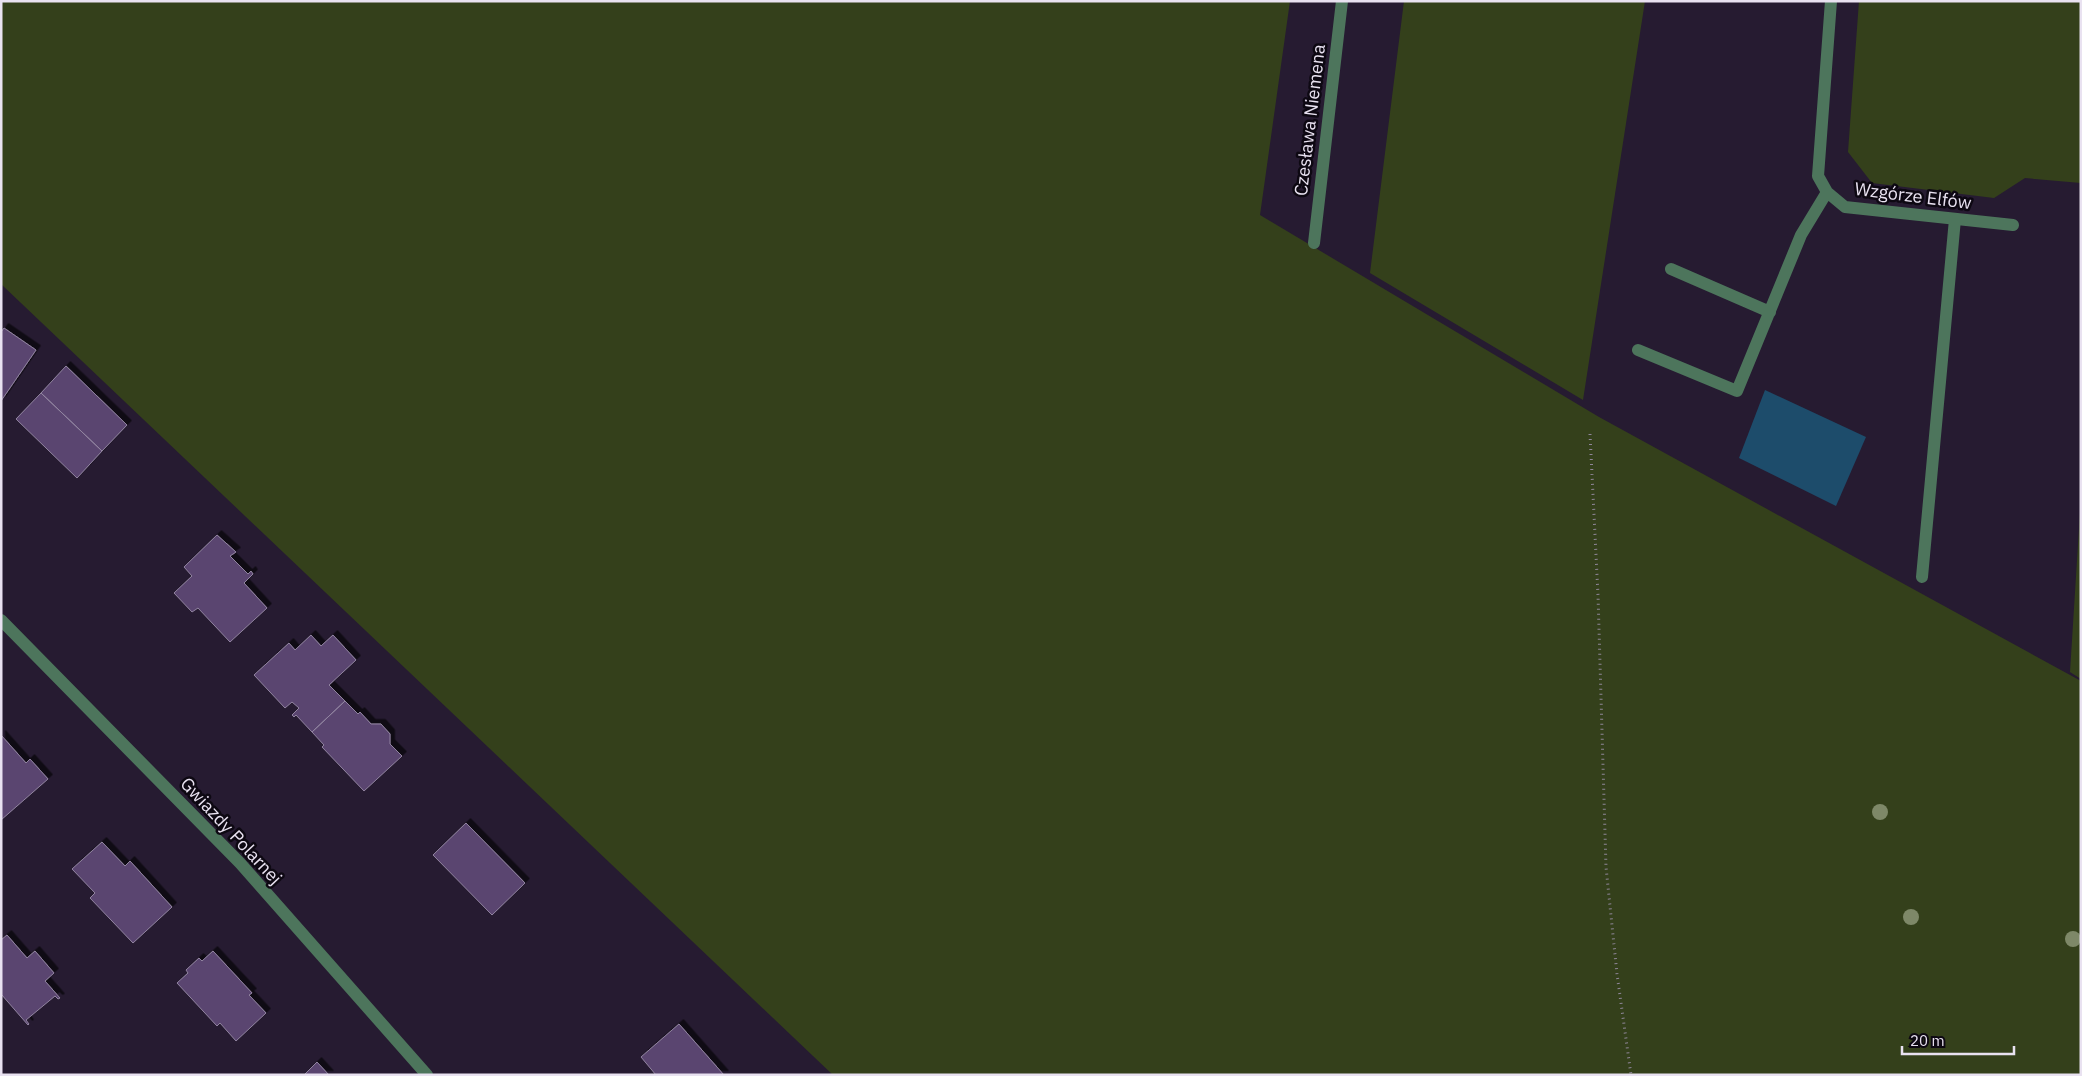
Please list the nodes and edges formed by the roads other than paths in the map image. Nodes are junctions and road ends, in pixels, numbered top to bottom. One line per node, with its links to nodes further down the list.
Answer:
1 (1342, 1): 6 (street, Czesława Niemena)
2 (1831, 1): 3 (street)
3 (1827, 192): 4 (street, Wzgórze Elfów); 8 (street)
4 (1955, 219): 5 (street, Wzgórze Elfów); 10 (street)
5 (2013, 225)
6 (1314, 243)
7 (1671, 269): 8 (street)
8 (1770, 312): 9 (street)
9 (1638, 350)
10 (1922, 577)
11 (1, 620): 12 (street, Gwiazdy Polarnej)
12 (427, 1075)

